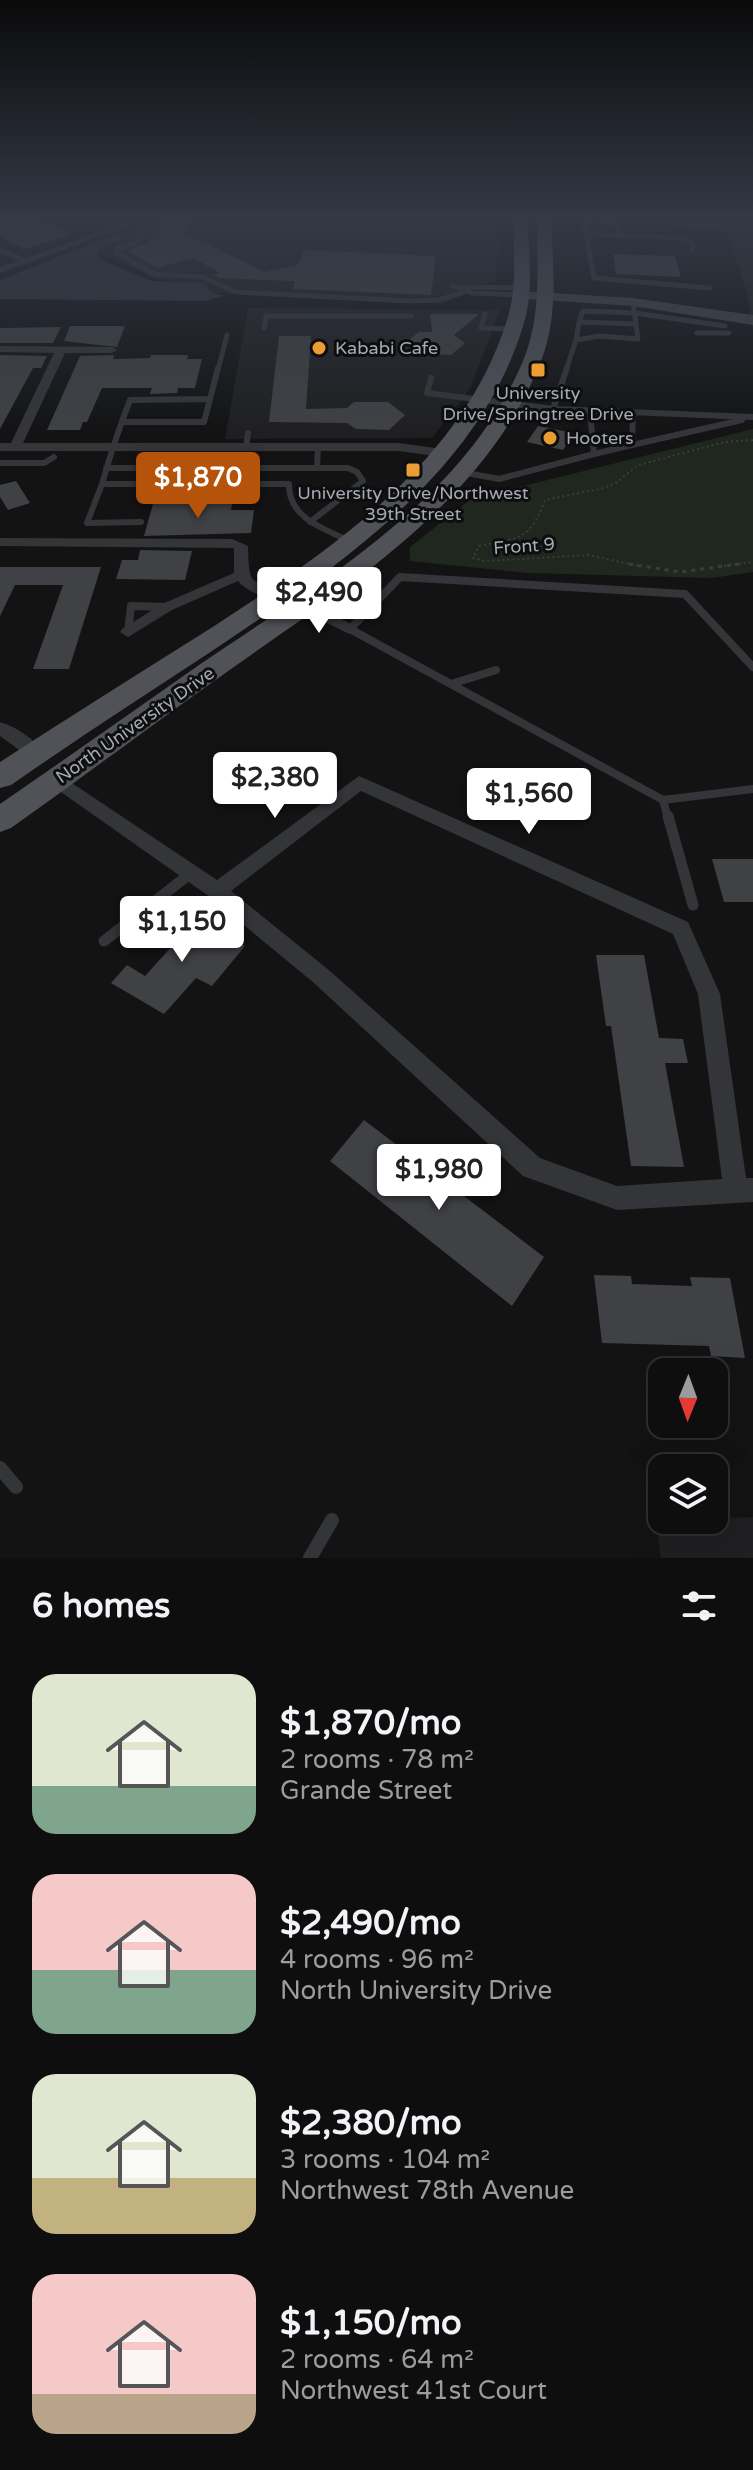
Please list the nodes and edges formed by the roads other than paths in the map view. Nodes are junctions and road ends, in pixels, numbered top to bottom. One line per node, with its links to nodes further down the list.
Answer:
1 (231, 290): 4 (lane)
2 (460, 290): 4 (lane)
3 (494, 290): 5 (lane)
4 (464, 292): 5 (lane)
5 (519, 292): 6 (street); 16 (main road, North University Drive)
6 (545, 292): 7 (street); 8 (street); 27 (main road, North University Drive)
7 (634, 308): 11 (street); 12 (lane); 13 (lane); 14 (lane)
8 (753, 312)
9 (485, 314): 16 (lane)
10 (411, 316): 15 (lane)
11 (753, 320)
12 (579, 322): 13 (lane); 20 (lane)
13 (636, 324): 20 (lane)
14 (725, 326)
15 (264, 328)
16 (513, 329): 26 (main road, North University Drive)
17 (697, 333): 18 (lane)
18 (729, 333)
19 (227, 335): 25 (lane)
20 (576, 340): 28 (lane)
21 (0, 349): 22 (street)
22 (61, 350): 23 (street); 35 (street)
23 (112, 350)
24 (431, 378): 26 (lane)
25 (210, 399): 32 (lane); 32 (lane)
26 (482, 400): 27 (lane); 38 (main road, North University Drive)
27 (510, 405): 28 (lane); 44 (main road, North University Drive)
28 (553, 409): 29 (lane)
29 (590, 412): 30 (lane); 39 (lane)
30 (633, 412): 31 (lane); 33 (lane)
31 (753, 417): 33 (lane)
32 (122, 422): 36 (lane)
33 (632, 445): 39 (lane)
34 (0, 447): 35 (street)
35 (15, 447): 36 (street)
36 (112, 447): 37 (street); 42 (lane)
37 (318, 447): 38 (street); 43 (lane)
38 (442, 453): 48 (main road, North University Drive)
39 (594, 454): 44 (lane)
40 (54, 457): 41 (lane)
41 (0, 463)
42 (106, 468): 43 (lane); 45 (lane)
43 (317, 468): 47 (lane)
44 (461, 472): 53 (main road, North University Drive)
45 (102, 484): 46 (lane); 47 (lane)
46 (141, 522)
47 (310, 522): 48 (lane)
48 (350, 541): 50 (main road, North University Drive)
49 (0, 542): 51 (street)
50 (321, 563): 52 (main road, North University Drive); 53 (main road)
51 (241, 575): 52 (street); 55 (street)
52 (269, 600): 56 (main road); 61 (main road, North University Drive)
53 (309, 602): 54 (street); 56 (main road, North University Drive)
54 (350, 629): 57 (lane); 59 (lane)
55 (128, 632)
56 (255, 640): 63 (main road, North University Drive)
57 (753, 666)
58 (496, 670): 59 (lane)
59 (451, 684): 65 (lane)
60 (0, 728): 61 (street)
61 (35, 753): 62 (main road, North University Drive)
62 (0, 777)
63 (57, 780): 66 (main road, North University Drive); 67 (street)
64 (753, 789): 65 (lane)
65 (663, 800): 69 (lane)
66 (0, 820)
67 (191, 873): 68 (street); 70 (lane)
68 (217, 891): 71 (street); 71 (street)
69 (693, 905)
70 (104, 941)
71 (744, 1191)
72 (0, 1468): 73 (lane)
73 (16, 1487)
74 (332, 1520): 75 (lane)
75 (310, 1558)

